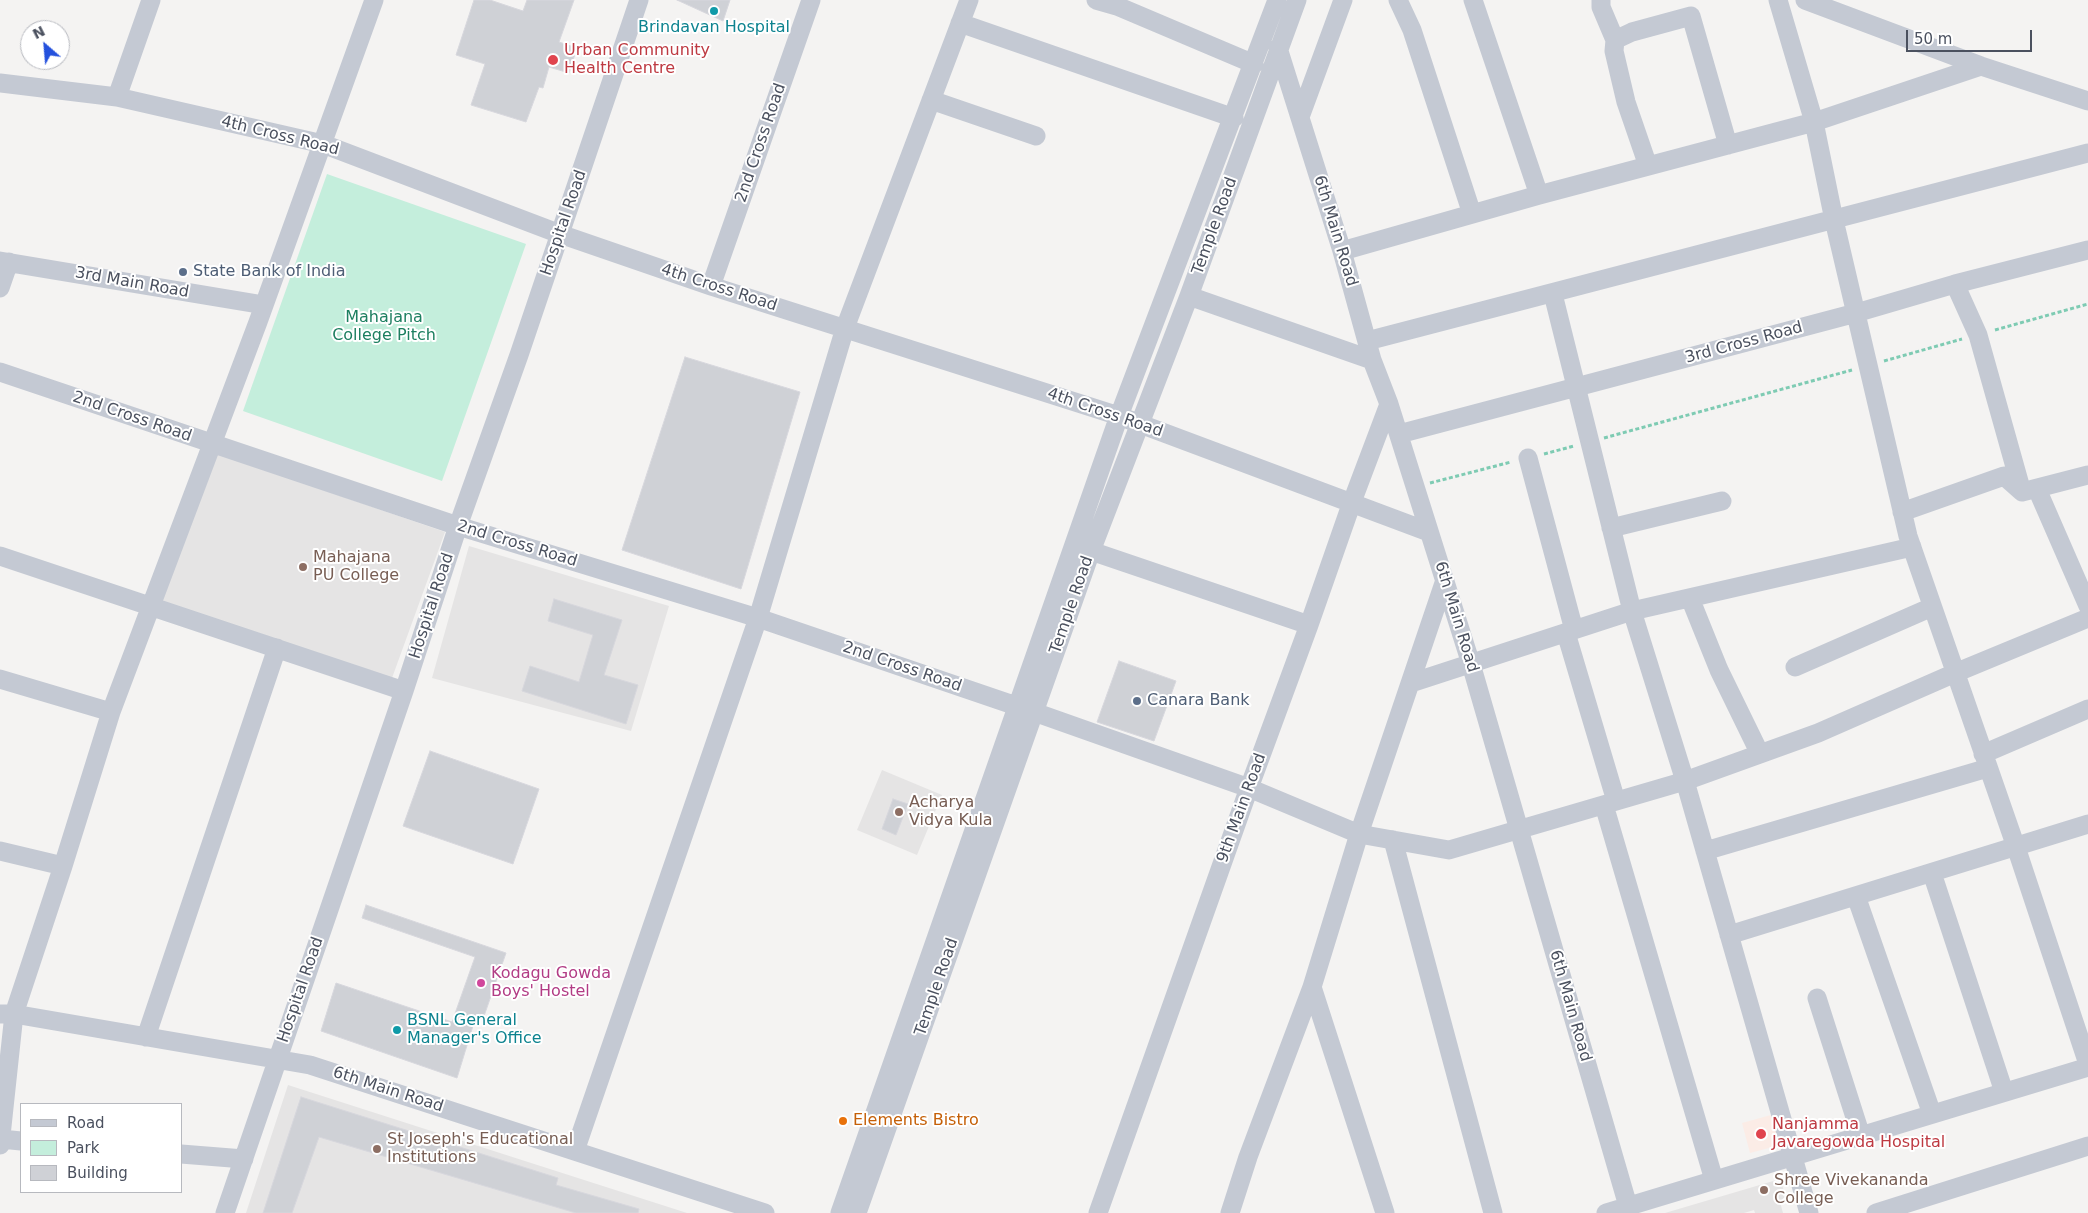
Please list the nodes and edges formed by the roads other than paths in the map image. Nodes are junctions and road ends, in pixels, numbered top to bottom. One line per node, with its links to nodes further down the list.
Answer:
1 (150, 0): 22 (street)
2 (374, 0): 29 (street)
3 (639, 0): 36 (street, Hospital Road)
4 (811, 0): 41 (street, 2nd Cross Road)
5 (969, 0): 15 (street)
6 (1096, 0): 19 (street)
7 (1278, 0): 16 (street, Temple Road)
8 (1297, 0): 18 (street, Temple Road)
9 (1343, 0): 25 (street)
10 (1398, 0): 34 (street)
11 (1473, 0): 33 (street)
12 (1601, 0): 17 (street)
13 (1778, 0): 27 (street)
14 (1805, 0): 20 (street)
15 (960, 23): 23 (street); 26 (street)
16 (1269, 26): 18 (street, 6th Main Road); 19 (street, Temple Road)
17 (1615, 40): 30 (street); 32 (street)
18 (1279, 50): 25 (street, 6th Main Road); 44 (street, Temple Road)
19 (1254, 64): 26 (street, Temple Road)
20 (1981, 66): 24 (street); 27 (street)
21 (0, 83): 22 (street, 4th Cross Road)
22 (116, 97): 29 (street, 4th Cross Road)
23 (931, 100): 28 (street); 47 (street)
24 (2088, 101)
25 (1300, 117): 38 (street, 6th Main Road)
26 (1234, 118): 53 (street, Temple Road)
27 (1814, 122): 30 (street); 35 (street)
28 (1036, 136)
29 (323, 144): 36 (street, 4th Cross Road); 45 (street)
30 (1728, 145): 32 (street)
31 (2088, 153): 35 (street)
32 (1648, 166): 33 (street)
33 (1539, 195): 34 (street)
34 (1472, 214): 38 (street)
35 (1834, 220): 43 (street); 46 (street)
36 (560, 234): 41 (street, 4th Cross Road); 63 (street, Hospital Road)
37 (2088, 250): 40 (street, 3rd Cross Road)
38 (1342, 251): 48 (street, 6th Main Road)
39 (5, 262): 42 (street); 45 (street, 3rd Main Road)
40 (1955, 284): 46 (street, 3rd Cross Road); 59 (street)
41 (711, 286): 47 (street, 4th Cross Road)
42 (0, 288)
43 (1552, 294): 48 (street); 51 (street)
44 (1189, 296): 49 (street); 54 (street, Temple Road)
45 (264, 305): 56 (street)
46 (1856, 313): 51 (street, 3rd Cross Road); 62 (street)
47 (845, 328): 53 (street, 4th Cross Road); 74 (street)
48 (1367, 341): 49 (street, 6th Main Road)
49 (1372, 360): 52 (street, 6th Main Road)
50 (0, 372): 56 (street, 2nd Cross Road)
51 (1576, 387): 55 (street, 3rd Cross Road); 64 (street)
52 (1389, 404): 55 (street, 6th Main Road); 61 (street, 9th Main Road)
53 (1119, 416): 54 (street, 4th Cross Road); 85 (street, Temple Road)
54 (1141, 424): 61 (street, 4th Cross Road); 67 (street, Temple Road)
55 (1399, 434): 65 (street, 6th Main Road)
56 (212, 444): 63 (street, 2nd Cross Road); 71 (street)
57 (1528, 458): 77 (street)
58 (2088, 476): 59 (street)
59 (2029, 491): 62 (street); 75 (street)
60 (1722, 501): 64 (street)
61 (1352, 502): 65 (street, 4th Cross Road); 76 (street, 9th Main Road)
62 (1902, 512): 66 (street)
63 (458, 526): 74 (street, 2nd Cross Road); 84 (street, Hospital Road)
64 (1611, 528): 73 (street)
65 (1429, 532): 69 (street, 6th Main Road)
66 (1912, 547): 70 (street); 72 (street)
67 (1091, 551): 76 (street); 88 (street, Temple Road)
68 (0, 556): 71 (street)
69 (1444, 580): 79 (street, 6th Main Road); 83 (street)
70 (1690, 598): 73 (street); 89 (street)
71 (151, 606): 78 (street); 87 (street)
72 (1932, 607): 80 (street); 81 (street)
73 (1632, 611): 77 (street); 91 (street)
74 (758, 618): 85 (street, 2nd Cross Road); 117 (street)
75 (2086, 620): 81 (street, 2nd Cross Road)
76 (1309, 625): 92 (street, 9th Main Road)
77 (1570, 631): 79 (street); 93 (street)
78 (277, 648): 84 (street); 108 (street)
79 (1471, 664): 83 (street); 95 (street, 6th Main Road)
80 (1795, 667)
81 (1955, 673): 89 (street, 2nd Cross Road); 90 (street)
82 (0, 679): 87 (street)
83 (1411, 683): 96 (street)
84 (404, 691): 109 (street, Hospital Road)
85 (1016, 706): 88 (street, 2nd Cross Road); 125 (street, Temple Road)
86 (2088, 710): 90 (street)
87 (111, 712): 101 (street)
88 (1034, 712): 92 (street, 2nd Cross Road); 126 (street, Temple Road)
89 (1760, 754): 91 (street, 2nd Cross Road)
90 (1986, 761): 98 (street); 99 (street)
91 (1685, 781): 93 (street, 2nd Cross Road); 99 (street)
92 (1249, 788): 96 (street, 2nd Cross Road); 127 (street, 9th Main Road)
93 (1610, 803): 95 (street, 2nd Cross Road); 121 (street)
94 (2088, 824): 98 (street)
95 (1519, 829): 97 (street, 2nd Cross Road); 122 (street, 6th Main Road)
96 (1359, 834): 97 (street, 2nd Cross Road); 105 (street)
97 (1393, 840): 130 (street)
98 (2016, 847): 102 (street); 110 (street)
99 (1705, 850): 104 (street)
100 (0, 851): 101 (street)
101 (63, 866): 107 (street)
102 (1932, 873): 103 (street); 111 (street)
103 (1856, 896): 104 (street); 112 (street)
104 (1730, 935): 119 (street)
105 (1312, 986): 128 (street); 129 (street)
106 (1816, 998): 113 (street)
107 (7, 1014): 108 (street, 6th Main Road); 115 (street)
108 (146, 1037): 109 (street, 6th Main Road)
109 (278, 1060): 117 (street, 6th Main Road); 120 (street, Hospital Road)
110 (2088, 1065): 111 (street)
111 (2004, 1092): 112 (street)
112 (1932, 1114): 113 (street)
113 (1861, 1136): 119 (street)
114 (20, 1141): 115 (street)
115 (0, 1142)
116 (2088, 1146): 133 (street)
117 (575, 1151): 124 (street, 6th Main Road)
118 (182, 1154): 120 (street)
119 (1793, 1156): 121 (street); 132 (street)
120 (244, 1159): 123 (street, Hospital Road)
121 (1714, 1180): 122 (street)
122 (1629, 1210): 131 (street)
123 (225, 1213)
124 (765, 1213)
125 (840, 1213)
126 (857, 1213)
127 (1098, 1213)
128 (1230, 1213)
129 (1384, 1213)
130 (1493, 1213)
131 (1606, 1213)
132 (1809, 1213)
133 (1876, 1213)

